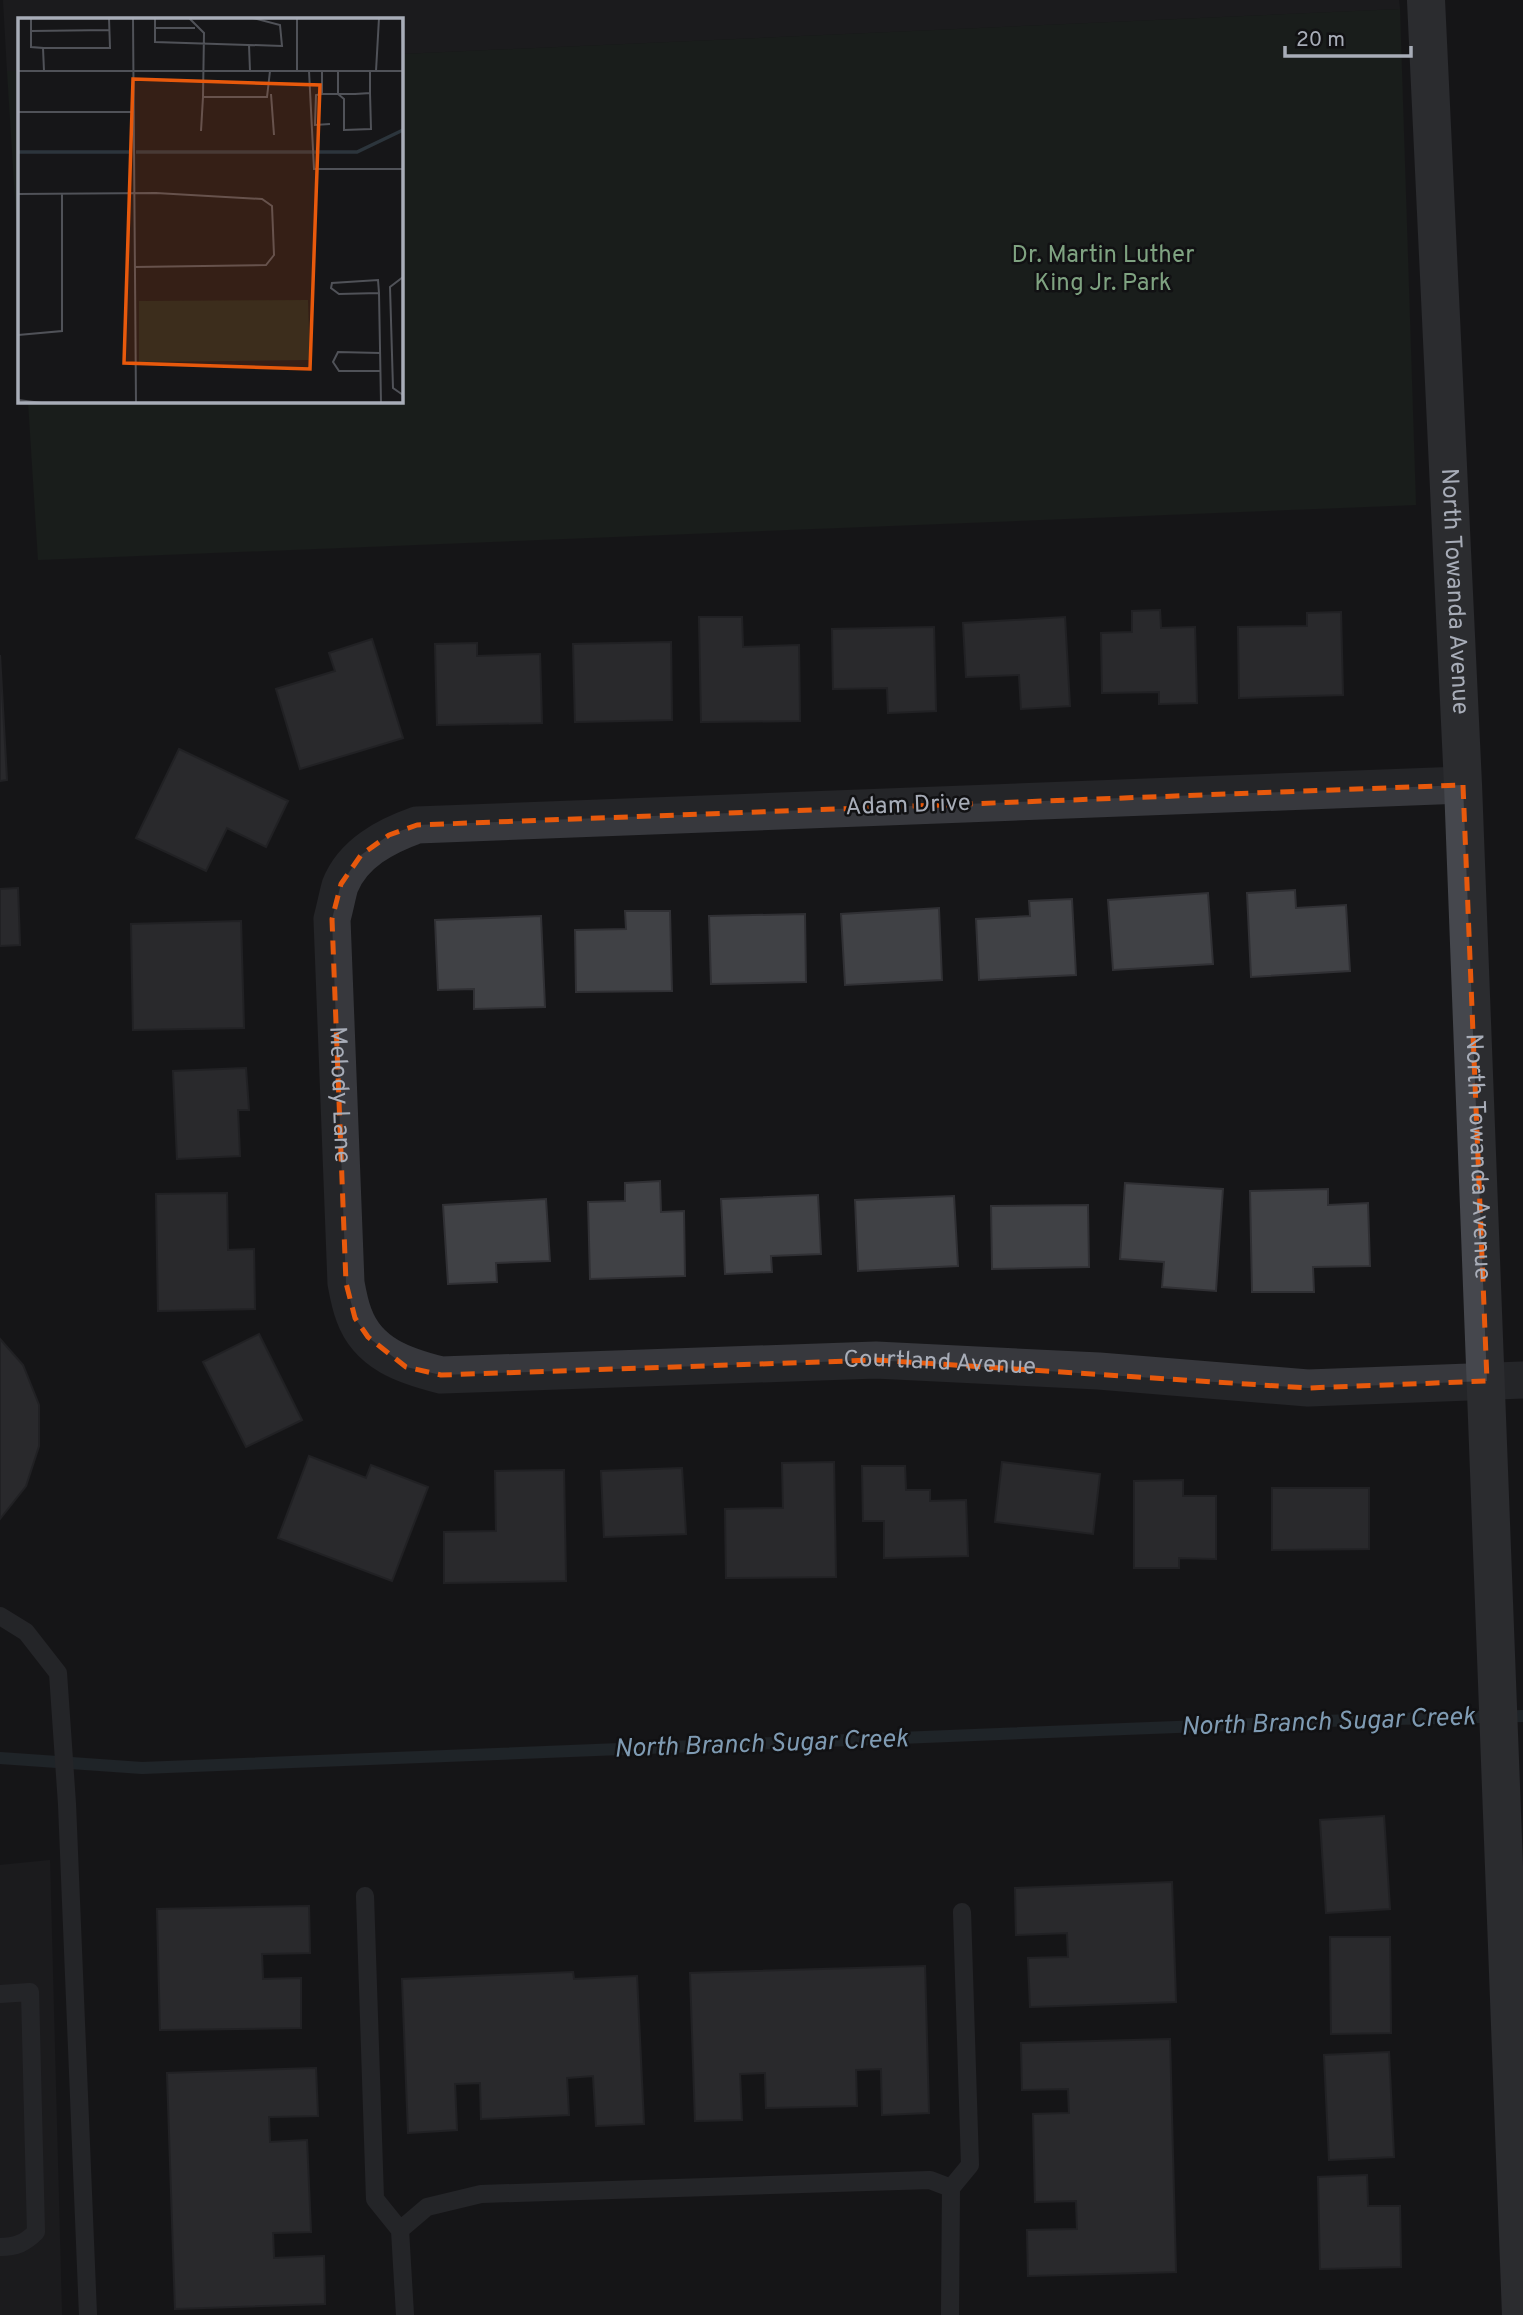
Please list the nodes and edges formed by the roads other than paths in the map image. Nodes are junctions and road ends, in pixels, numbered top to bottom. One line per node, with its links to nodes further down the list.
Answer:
1 (1426, 0): 2 (main road, North Towanda Avenue)
2 (1463, 785): 3 (street, Adam Drive); 5 (main road, North Towanda Avenue)
3 (361, 855): 4 (street, Melody Lane)
4 (368, 1337): 5 (street, Courtland Avenue)
5 (1505, 1380): 10 (main road, North Towanda Avenue)
6 (0, 1616): 14 (lane)
7 (365, 1896): 12 (lane)
8 (962, 1912): 11 (lane)
9 (0, 1994): 13 (lane)
10 (1517, 2045): 17 (main road, North Towanda Avenue)
11 (951, 2188): 12 (lane); 16 (lane)
12 (400, 2230): 15 (lane)
13 (0, 2247)
14 (88, 2315)
15 (405, 2315)
16 (950, 2315)
17 (1521, 2315)

